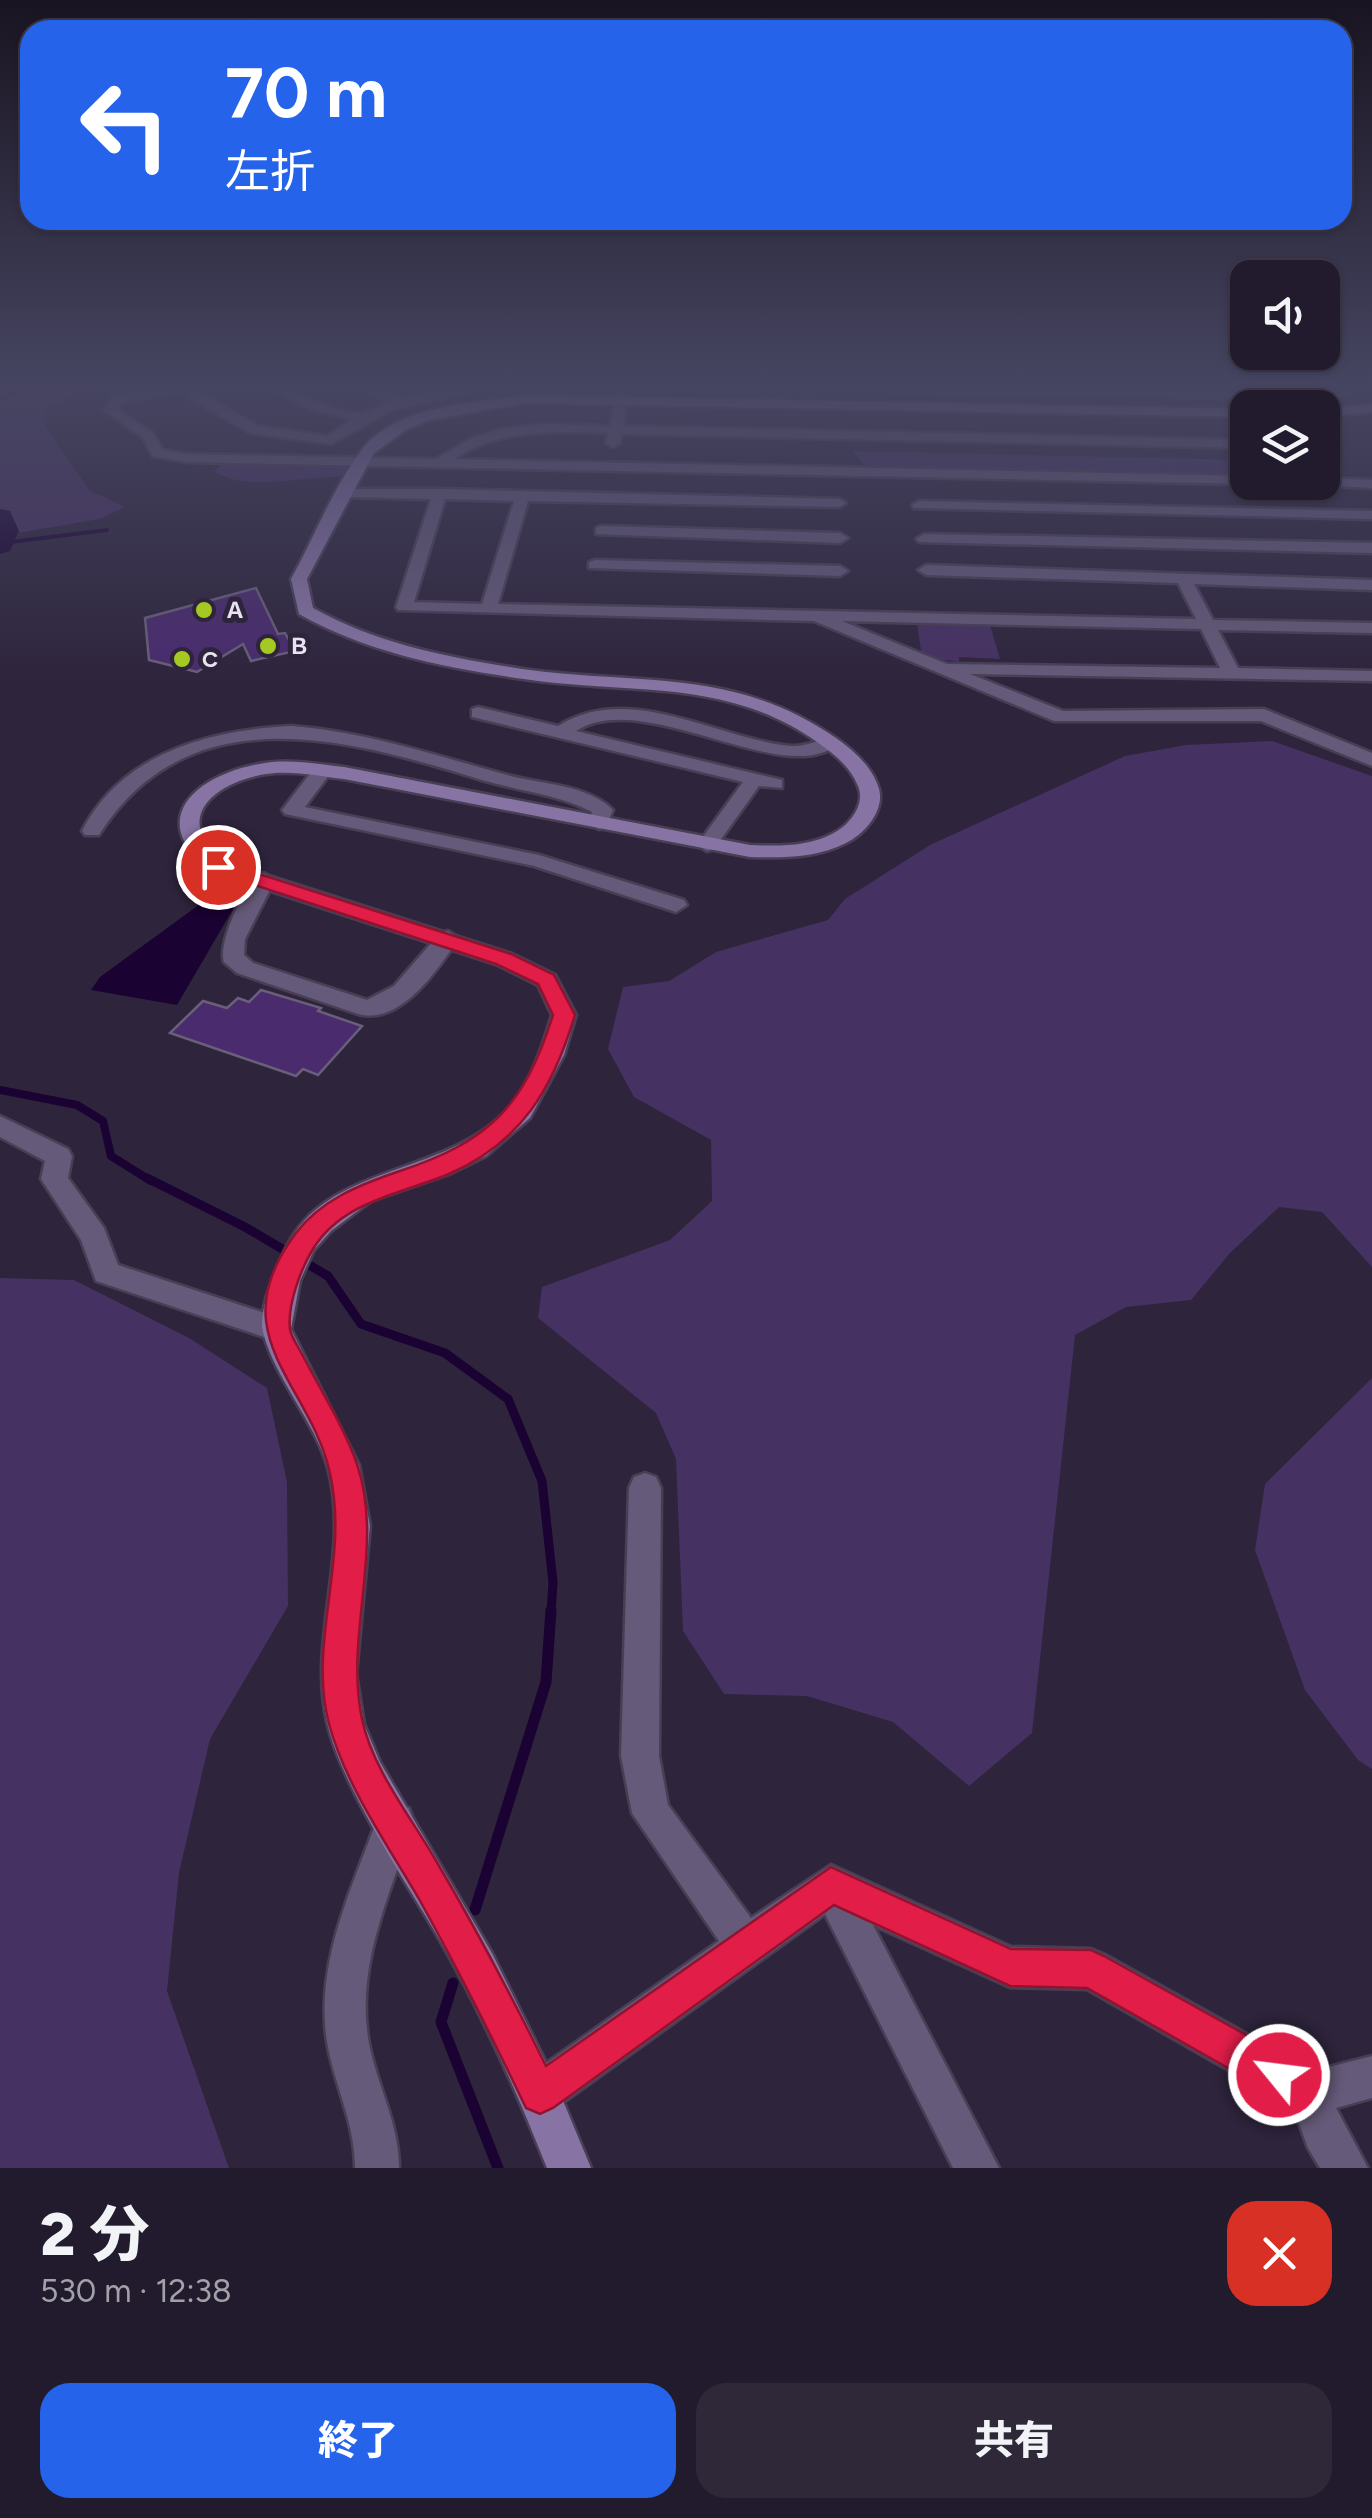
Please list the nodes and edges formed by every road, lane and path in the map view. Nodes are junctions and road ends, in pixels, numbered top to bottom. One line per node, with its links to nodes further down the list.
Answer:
1 (349, 485): 6 (street)
2 (608, 485): 9 (street)
3 (836, 485): 10 (street)
4 (918, 485): 11 (street)
5 (1130, 485): 12 (street)
6 (344, 493): 7 (street); 34 (street)
7 (440, 493): 8 (street); 24 (street)
8 (523, 494): 9 (street); 24 (street)
9 (608, 497): 10 (street); 14 (street)
10 (839, 502): 15 (street)
11 (919, 505): 12 (street); 16 (street)
12 (1145, 509): 13 (street); 17 (street)
13 (1372, 515)
14 (600, 531): 15 (street); 21 (street)
15 (840, 538): 22 (street)
16 (924, 538): 17 (street); 23 (street)
17 (1161, 545): 18 (street); 19 (street)
18 (1372, 548)
19 (1178, 582): 20 (street); 23 (street); 26 (street)
20 (1372, 585)
21 (591, 588): 22 (street); 24 (street); 25 (street)
22 (843, 593): 23 (street); 25 (street)
23 (932, 593): 26 (street)
24 (489, 607)
25 (808, 613): 28 (street)
26 (1209, 625): 27 (street); 29 (street)
27 (1372, 628)
28 (938, 668): 29 (street); 32 (street)
29 (1240, 672): 30 (street); 32 (street)
30 (1372, 676)
31 (478, 713): 33 (street)
32 (1264, 716): 35 (street)
33 (560, 732): 34 (street); 39 (street)
34 (829, 744): 39 (street)
35 (1372, 760)
36 (322, 771): 37 (street); 40 (street); 41 (street)
37 (599, 823): 38 (street); 39 (street)
38 (92, 832)
39 (706, 845)
40 (264, 880): 42 (street); 42 (street)
41 (676, 905)
42 (448, 938): 44 (street)
43 (0, 1126): 44 (street)
44 (276, 1329): 46 (street)
45 (645, 1488): 48 (street)
46 (395, 1822): 51 (street); 52 (street)
47 (831, 1885): 48 (street); 50 (street); 54 (street)
48 (747, 1946): 51 (street)
49 (1372, 2077): 50 (street)
50 (1310, 2092): 55 (street)
51 (540, 2094): 53 (street)
52 (377, 2168)
53 (568, 2168)
54 (977, 2168)
55 (1346, 2168)

